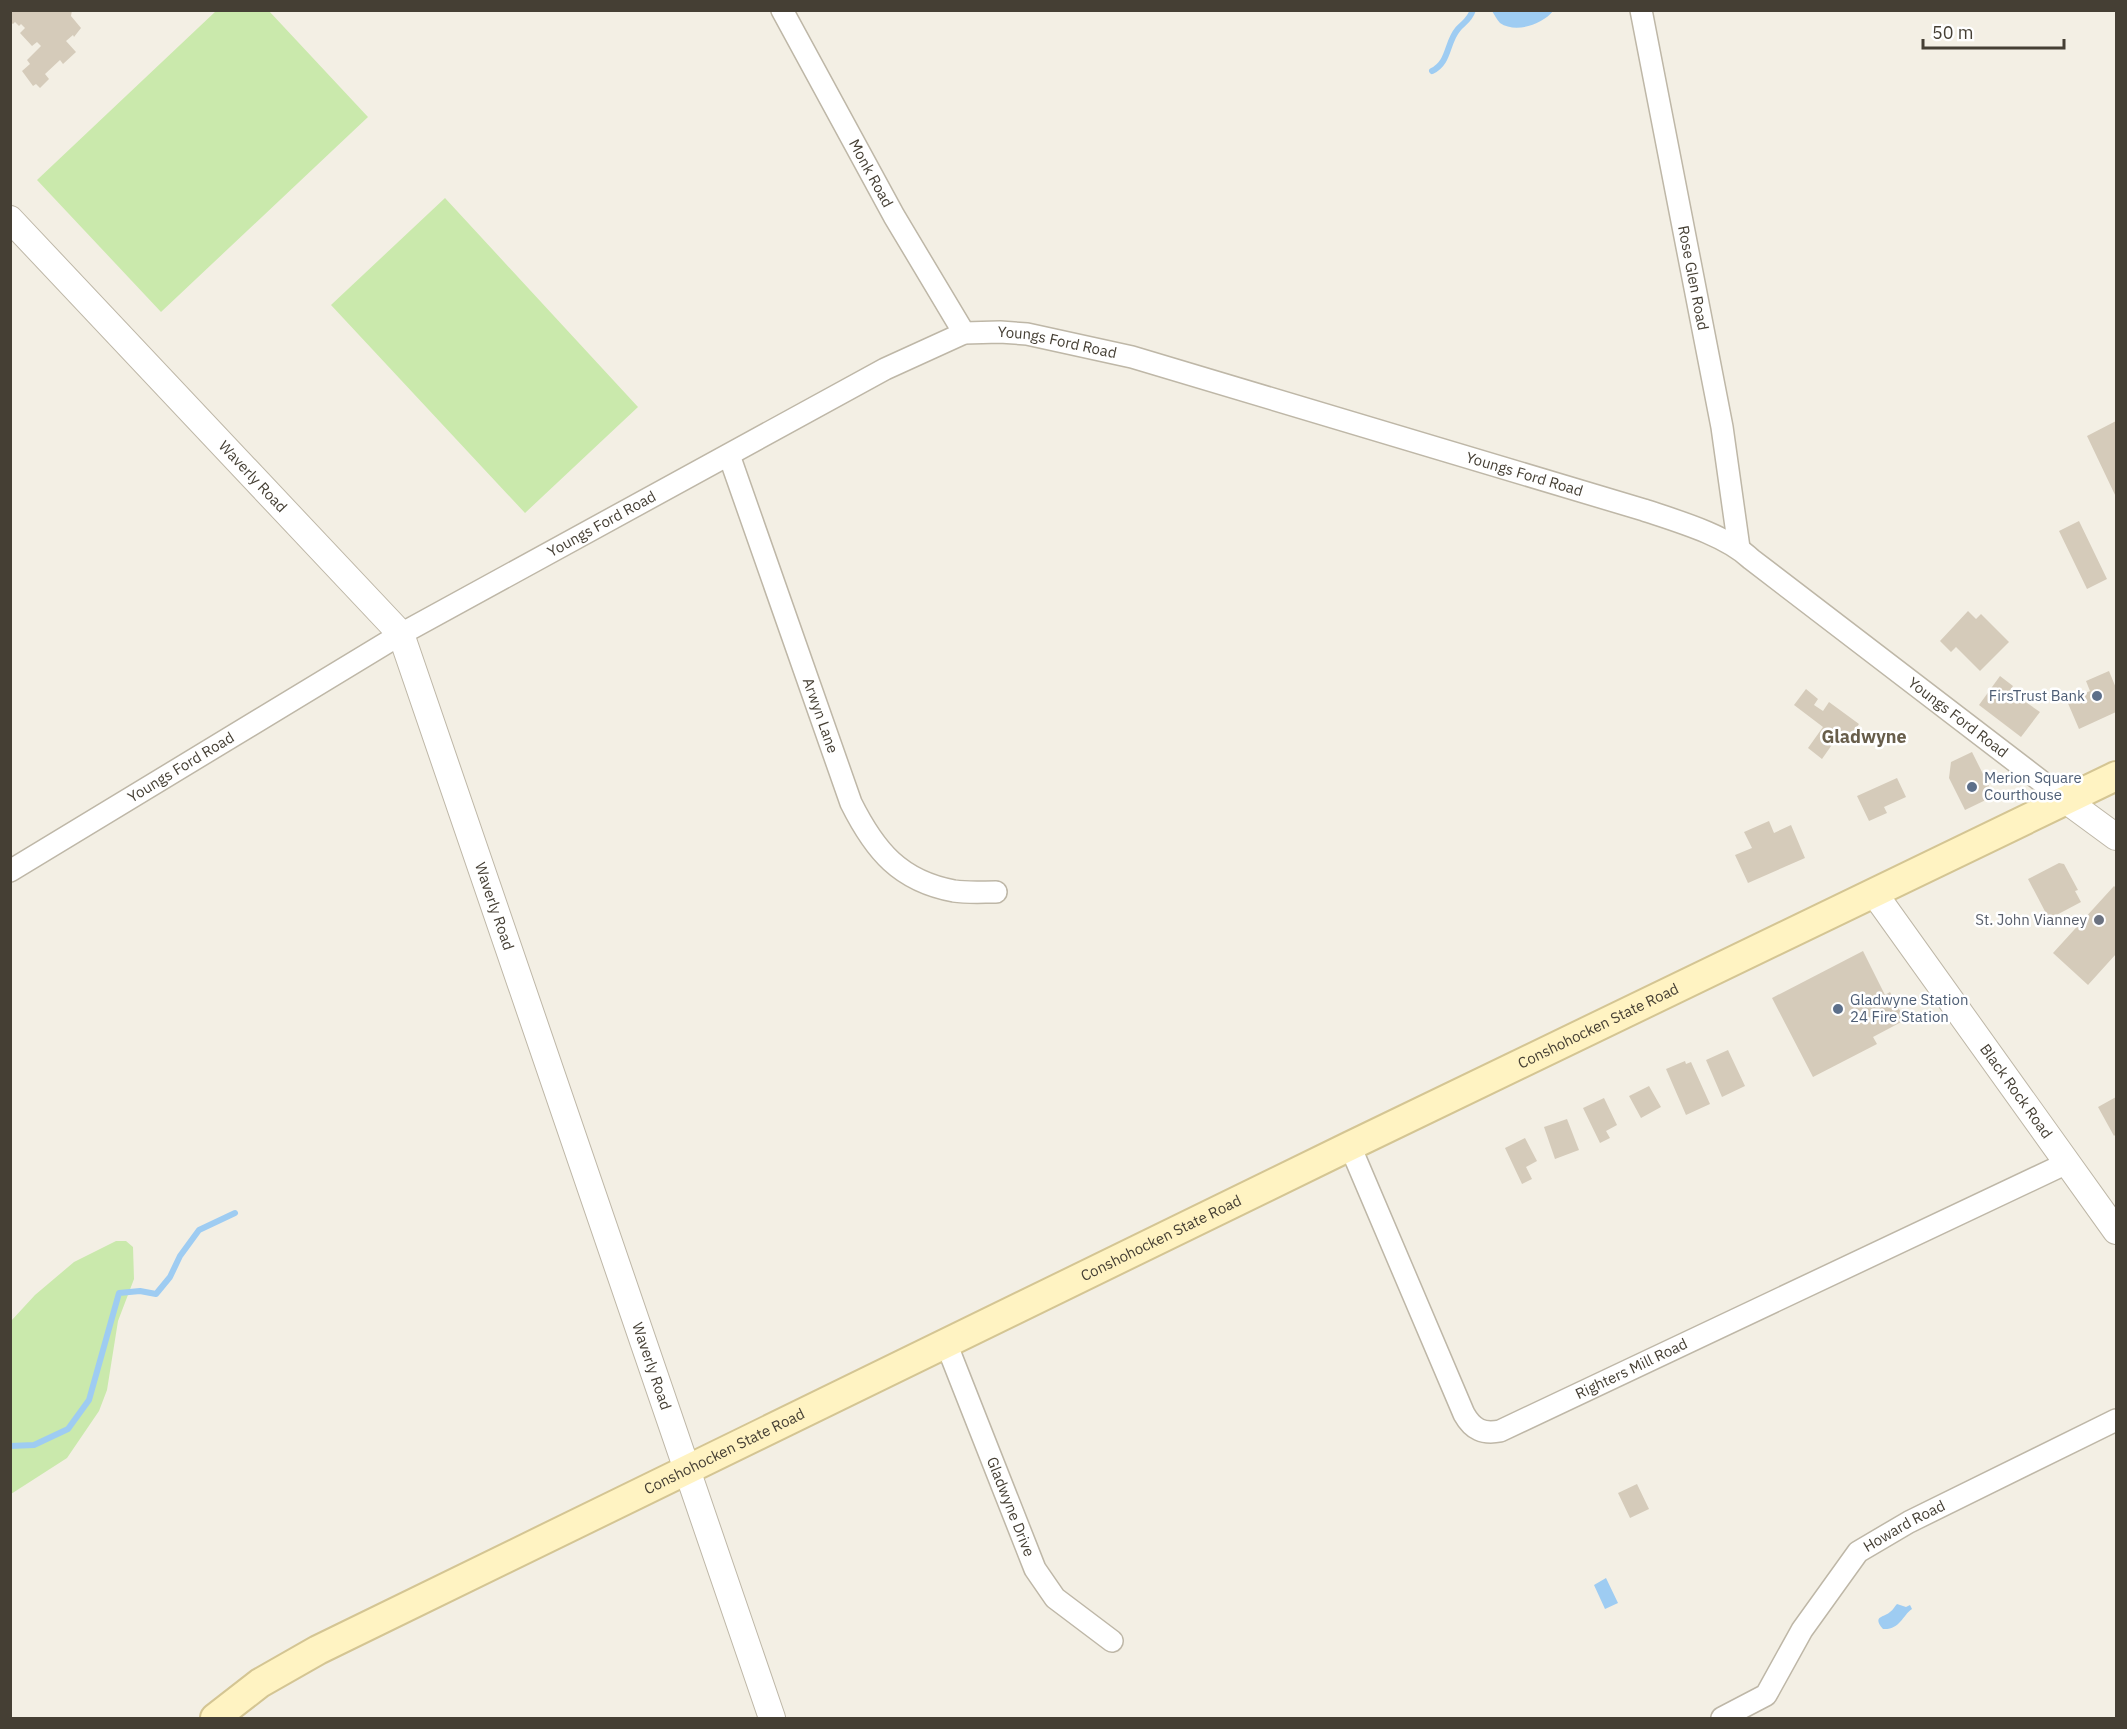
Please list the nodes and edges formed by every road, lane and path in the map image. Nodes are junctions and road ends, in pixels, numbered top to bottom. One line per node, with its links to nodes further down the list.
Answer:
1 (782, 10): 4 (street, Monk Road)
2 (1641, 10): 6 (street, Rose Glen Road)
3 (10, 219): 7 (street, Waverly Road)
4 (964, 333): 5 (street, Youngs Ford Road); 6 (street, Youngs Ford Road)
5 (729, 455): 7 (street, Youngs Ford Road); 12 (street, Arwyn Lane)
6 (1739, 548): 9 (street, Youngs Ford Road)
7 (401, 634): 11 (street, Youngs Ford Road); 19 (street, Waverly Road)
8 (2116, 776): 9 (main road, Conshohocken State Road)
9 (2067, 801): 10 (street, Youngs Ford Road); 13 (main road, Conshohocken State Road)
10 (2116, 837)
11 (10, 871)
12 (996, 892)
13 (1874, 894): 14 (main road, Conshohocken State Road); 15 (street, Black Rock Road)
14 (1350, 1146): 15 (street, Righters Mill Road); 17 (main road, Conshohocken State Road)
15 (2067, 1162): 16 (street, Black Rock Road)
16 (2116, 1231)
17 (946, 1343): 19 (main road, Conshohocken State Road); 20 (street, Gladwyne Drive)
18 (2116, 1420): 23 (street, Howard Road)
19 (687, 1470): 21 (main road, Conshohocken State Road); 22 (street, Waverly Road)
20 (1112, 1641)
21 (215, 1719)
22 (772, 1719)
23 (1722, 1719)

